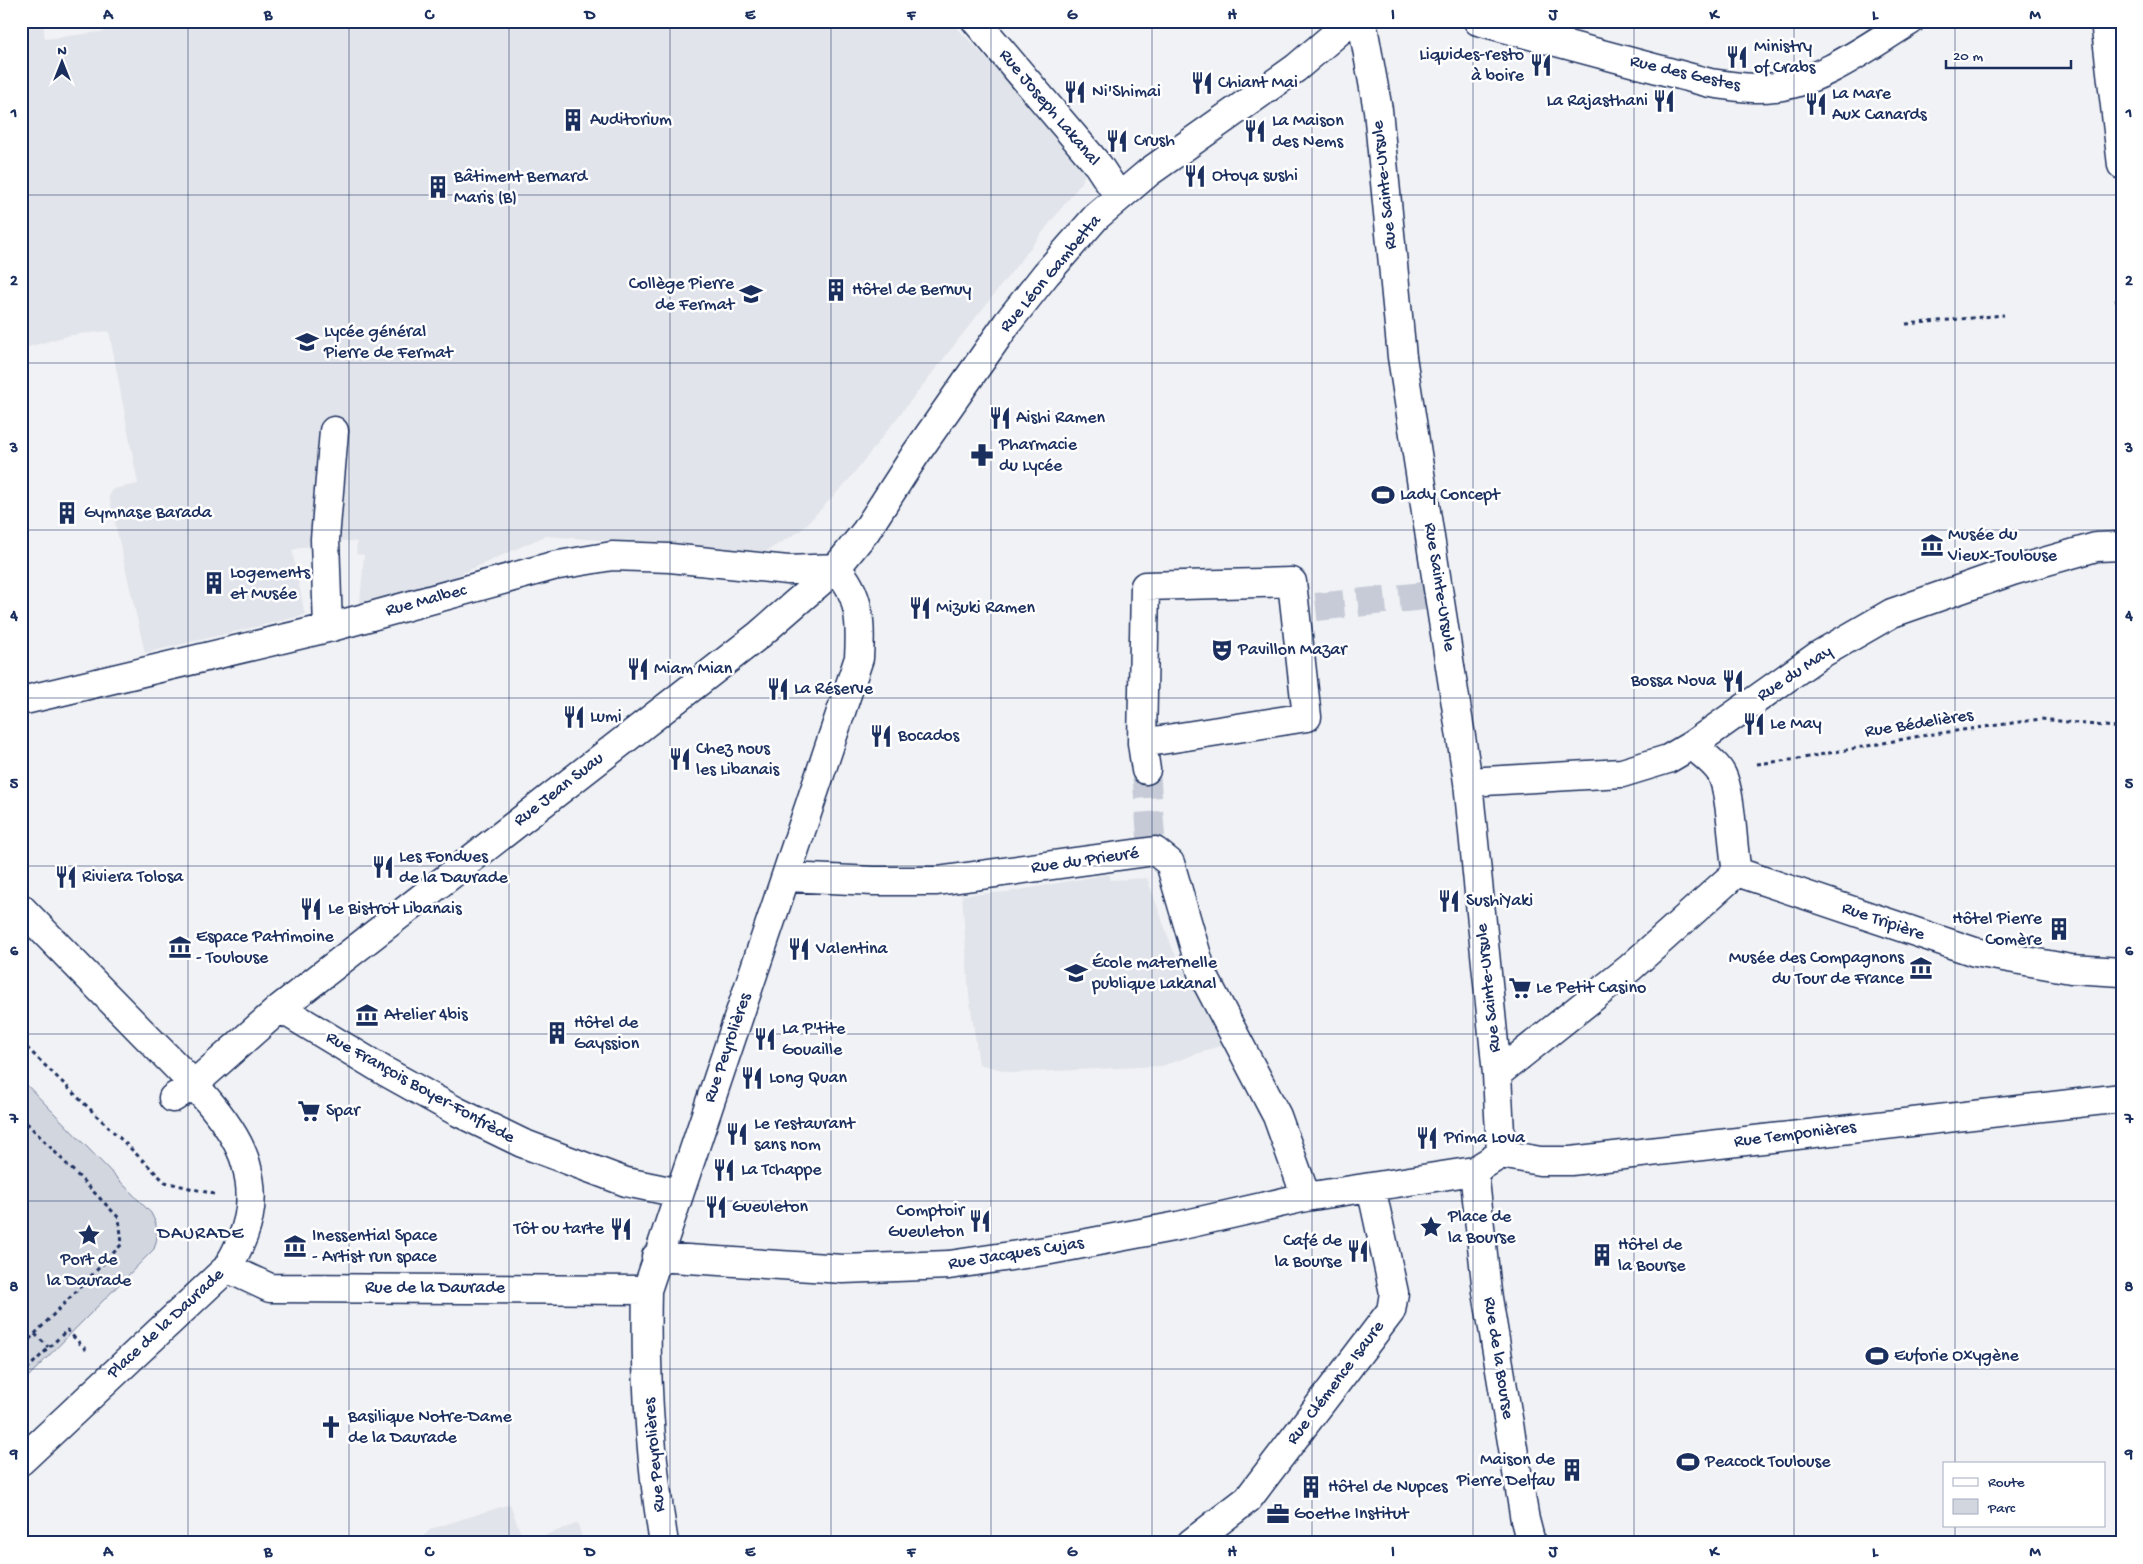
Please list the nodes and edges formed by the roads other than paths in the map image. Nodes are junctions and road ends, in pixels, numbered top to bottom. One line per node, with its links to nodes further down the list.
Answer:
1 (976, 21): 9 (street, Rue Joseph Lakanal)
2 (1351, 21): 9 (street, Rue Léon Gambetta)
3 (1362, 21): 18 (street, Rue Sainte-Ursule)
4 (1478, 21): 5 (street, Rue des Gestes)
5 (1910, 21)
6 (2105, 21): 7 (street)
7 (2119, 112): 8 (street)
8 (2122, 165)
9 (1119, 197): 12 (street, Rue Léon Gambetta)
10 (334, 431): 13 (street)
11 (2122, 546): 16 (street, Rue du May)
12 (836, 568): 13 (street, Rue Malbec); 20 (street, Rue Peyrolières); 23 (street, Rue Jean Suau)
13 (328, 628): 14 (street, Rue Malbec)
14 (21, 701)
15 (1142, 742): 15 (street); 17 (street)
16 (1692, 745): 18 (street, Rue du May); 19 (street)
17 (1146, 770)
18 (1468, 782): 24 (street, Rue Sainte-Ursule)
19 (1737, 872): 22 (street, Rue Tripière); 24 (street)
20 (786, 877): 30 (street, Rue Peyrolières); 31 (street, Rue du Prieuré)
21 (21, 908): 25 (street, Place de la Daurade)
22 (2122, 972)
23 (280, 1008): 25 (street); 30 (street, Rue François Boyer-Fonfrède)
24 (1497, 1074): 27 (street, Rue Sainte-Ursule)
25 (183, 1091): 33 (street, Place de la Daurade)
26 (2122, 1098): 27 (street, Rue Temponières)
27 (1501, 1154): 28 (street)
28 (1474, 1171): 29 (street); 38 (street, Rue de la Bourse)
29 (1371, 1186): 31 (street, Rue Jacques Cujas); 37 (street, Rue Clémence Isaure)
30 (679, 1193): 32 (street, Rue Peyrolières)
31 (1306, 1197): 32 (street, Rue Jacques Cujas)
32 (656, 1257): 34 (street, Rue Peyrolières)
33 (227, 1268): 34 (street, Rue de la Daurade); 35 (street, Place de la Daurade)
34 (647, 1290): 36 (street, Rue Peyrolières)
35 (21, 1461)
36 (664, 1543)
37 (1191, 1543)
38 (1531, 1543)

